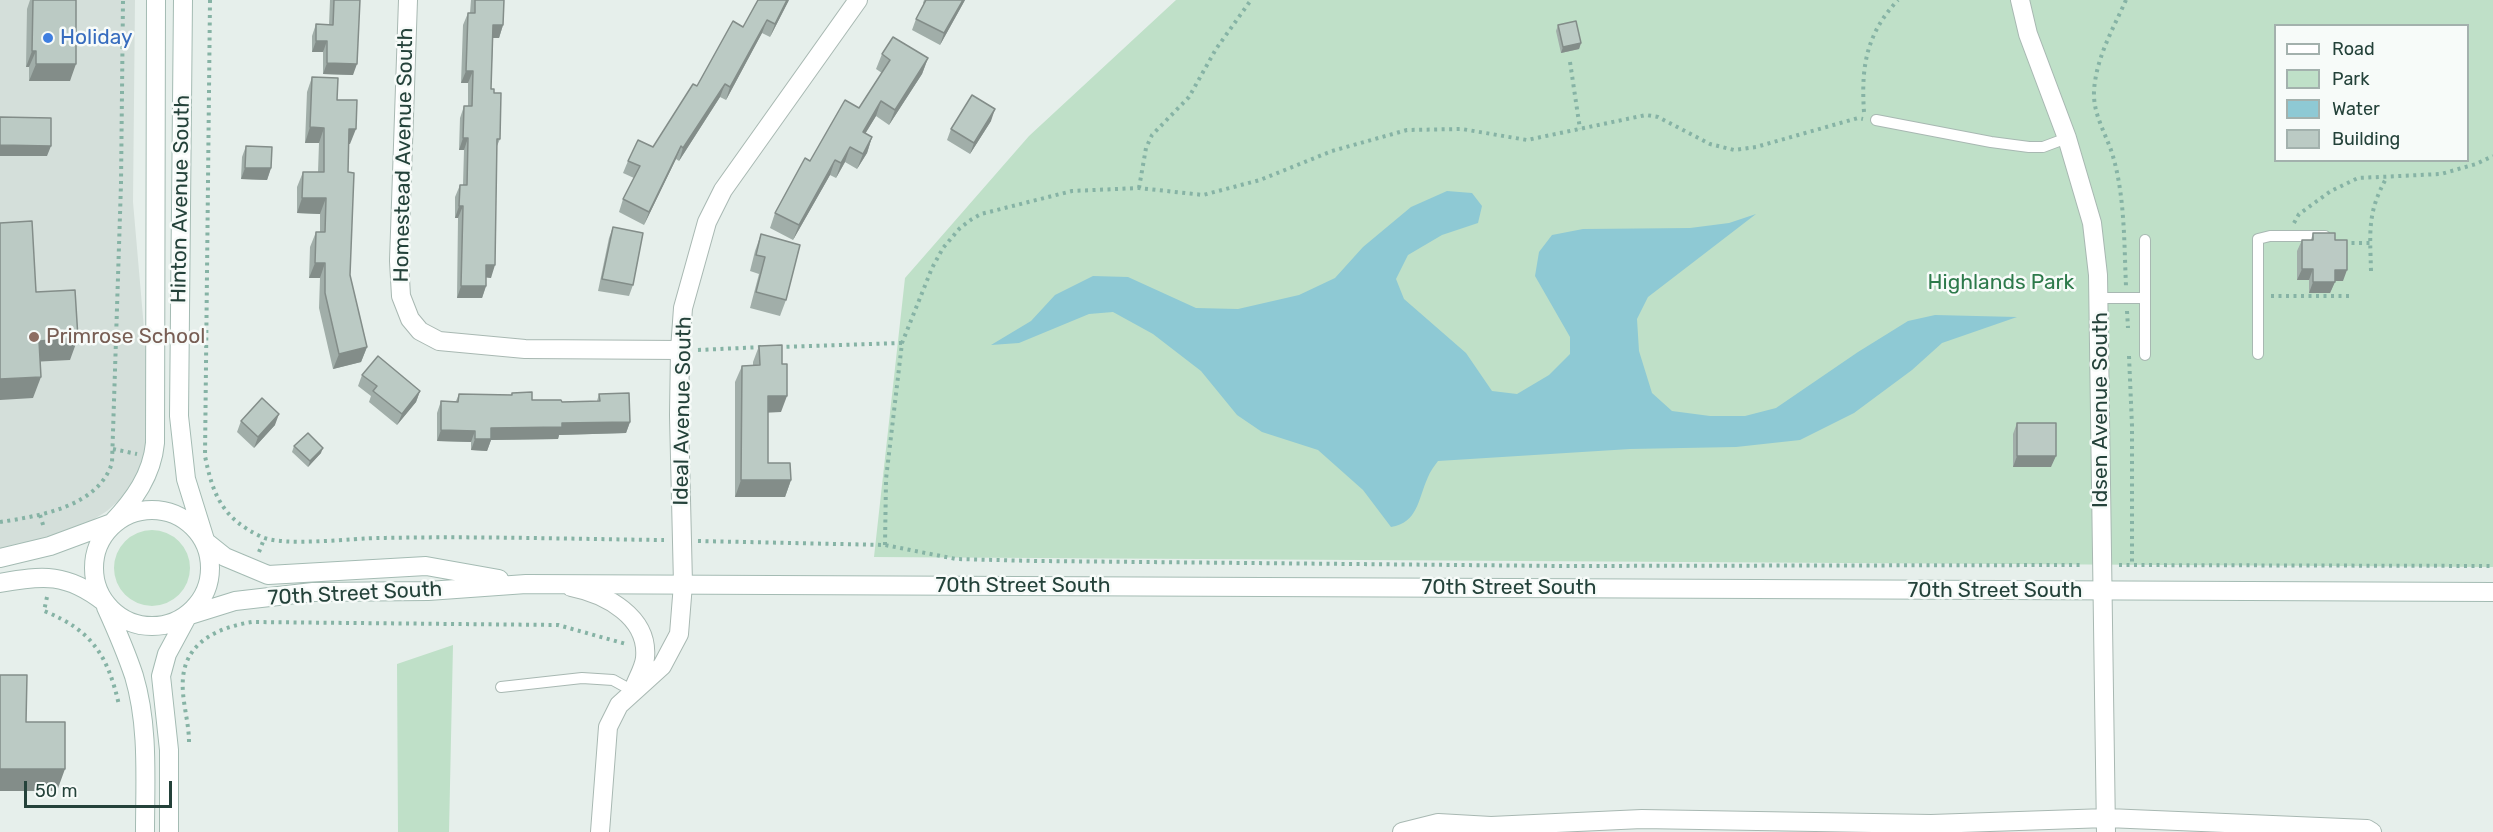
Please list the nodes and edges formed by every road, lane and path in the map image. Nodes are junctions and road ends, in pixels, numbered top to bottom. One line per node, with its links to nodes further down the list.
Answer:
1 (123, 0): 34 (path)
2 (156, 0): 35 (main road, Hinton Avenue South)
3 (183, 0): 36 (main road, Hinton Avenue South)
4 (210, 0): 37 (path)
5 (408, 0): 31 (main road, Homestead Avenue South)
6 (858, 0): 31 (main road, Ideal Avenue South)
7 (1251, 0): 17 (path)
8 (1898, 0): 13 (path)
9 (2020, 0): 14 (main road, Idsen Avenue South)
10 (2126, 0): 26 (path)
11 (1570, 62): 13 (path)
12 (1876, 120): 14 (lane)
13 (1580, 129): 17 (path)
14 (2067, 138): 25 (main road, Idsen Avenue South)
15 (2493, 156): 16 (path)
16 (2388, 176): 18 (path); 21 (path)
17 (1139, 188): 29 (path)
18 (2285, 236): 19 (lane); 24 (lane)
19 (2335, 236): 21 (path)
20 (2145, 240): 27 (lane)
21 (2370, 243): 22 (path)
22 (2371, 271)
23 (2351, 296): 24 (path)
24 (2258, 297): 32 (lane)
25 (2100, 298): 26 (lane); 40 (main road, Idsen Avenue South)
26 (2127, 298): 27 (lane); 28 (path)
27 (2145, 298): 33 (lane)
28 (2128, 333)
29 (902, 343): 31 (path); 38 (path)
30 (2129, 345): 41 (path)
31 (680, 350): 37 (main road, Ideal Avenue South)
32 (2258, 354)
33 (2145, 356)
34 (0, 522)
35 (112, 523): 36 (main road); 39 (main road); 49 (main road)
36 (205, 540): 44 (main road, 70th Street South); 51 (main road)
37 (682, 540): 38 (path); 46 (main road, Ideal Avenue South)
38 (885, 545): 40 (path)
39 (0, 558)
40 (2102, 565): 41 (path); 47 (main road, Idsen Avenue South)
41 (2132, 566): 42 (path)
42 (2493, 566)
43 (0, 583): 49 (main road)
44 (525, 584): 45 (main road, 70th Street South); 51 (main road, 70th Street South)
45 (555, 584): 46 (main road, 70th Street South); 52 (main road)
46 (683, 584): 47 (main road, 70th Street South); 54 (main road)
47 (2102, 591): 48 (main road, 70th Street South); 57 (main road, Idsen Avenue South)
48 (2493, 592)
49 (104, 602): 51 (main road); 59 (main road)
50 (44, 611): 55 (path)
51 (187, 617): 60 (main road)
52 (644, 645): 54 (main road); 56 (path)
53 (501, 687): 54 (lane)
54 (633, 691): 61 (main road)
55 (120, 710)
56 (189, 749)
57 (2106, 825): 58 (main road); 63 (main road)
58 (1593, 827): 62 (main road)
59 (145, 832)
60 (169, 832)
61 (600, 832)
62 (1402, 832)
63 (2372, 832)

